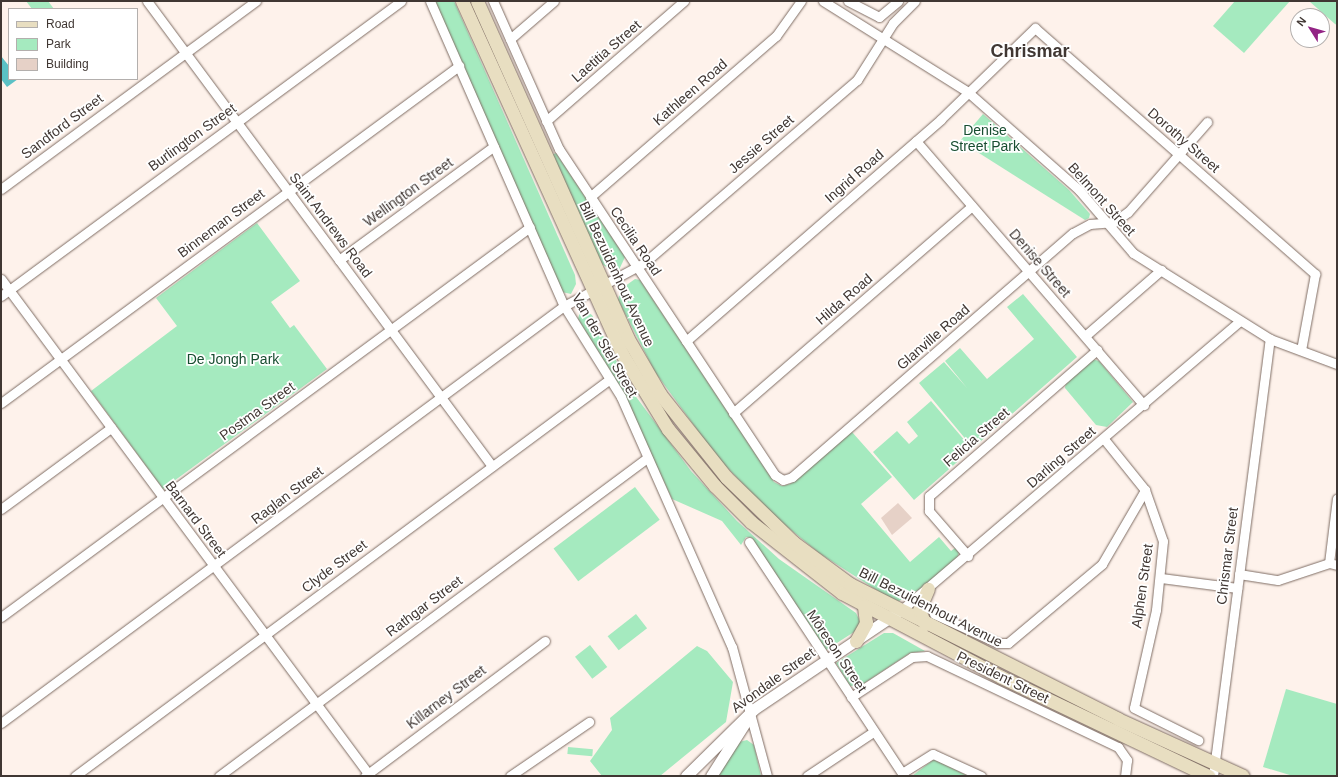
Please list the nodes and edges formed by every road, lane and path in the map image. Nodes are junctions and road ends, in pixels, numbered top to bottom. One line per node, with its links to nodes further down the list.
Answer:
1 (147, 1): 18 (street, Saint Andrews Road)
2 (256, 1): 18 (street, Sandford Street)
3 (401, 1): 22 (street, Burlington Street)
4 (430, 1): 19 (street, Van der Stel Street)
5 (462, 1): 38 (main road, Bill Bezuidenhout Avenue)
6 (477, 1): 38 (main road, Bill Bezuidenhout Avenue)
7 (493, 1): 16 (street, Cecilia Road)
8 (554, 1): 16 (street)
9 (684, 1): 21 (street, Laetitia Street)
10 (801, 1): 29 (street, Kathleen Road)
11 (823, 1): 17 (street, Belmont Street)
12 (848, 1): 13 (street)
13 (898, 1)
14 (915, 1): 17 (street, Jessie Street)
15 (1035, 28): 20 (street, Ingrid Road); 26 (street, Dorothy Street)
16 (510, 39): 21 (street, Cecilia Road)
17 (882, 39): 20 (street, Belmont Street); 34 (street, Jessie Street)
18 (185, 53): 22 (street, Saint Andrews Road); 27 (street, Sandford Street)
19 (459, 66): 25 (street, Van der Stel Street); 28 (street, Binneman Street)
20 (968, 92): 24 (street, Ingrid Road); 31 (street, Belmont Street)
21 (546, 121): 29 (street, Cecilia Road)
22 (236, 122): 28 (street, Saint Andrews Road); 39 (street, Burlington Street)
23 (1207, 122): 26 (street, Glanville Road)
24 (916, 141): 30 (street, Denise Street); 46 (street, Ingrid Road)
25 (494, 146): 32 (street, Van der Stel Street); 33 (street, Wellington Street)
26 (1179, 154): 31 (street, Glanville Road); 48 (street, Dorothy Street)
27 (1, 189)
28 (288, 190): 33 (street, Saint Andrews Road); 49 (street, Binneman Street)
29 (590, 197): 34 (street, Cecilia Road)
30 (972, 206): 36 (street, Denise Street); 55 (street, Hilda Road)
31 (1105, 222): 35 (street, Belmont Street); 36 (street, Glanville Road)
32 (530, 227): 41 (street, Van der Stel Street); 43 (street, Postma Street)
33 (339, 260): 43 (street, Saint Andrews Road)
34 (637, 268): 38 (street, Jessie Street); 46 (street, Cecilia Road)
35 (1161, 270): 42 (street, Belmont Street); 44 (street)
36 (1029, 272): 44 (street, Denise Street); 60 (street, Glanville Road)
37 (1, 279): 39 (street, Barnard Street)
38 (596, 288): 41 (street, Raglan Street); 73 (main road, Bill Bezuidenhout Avenue); 74 (main road, Bill Bezuidenhout Avenue)
39 (9, 290): 40 (street, Burlington Street); 49 (street, Barnard Street)
40 (1, 296)
41 (564, 306): 51 (street, Van der Stel Street); 52 (street, Raglan Street)
42 (1240, 321): 45 (street, Belmont Street); 54 (street, Darling Street)
43 (390, 329): 52 (street, Saint Andrews Road); 62 (street, Postma Street)
44 (1085, 336): 47 (street, Denise Street)
45 (1270, 339): 48 (street, Belmont Street); 69 (street, Chrismar Street)
46 (686, 341): 55 (street, Cecilia Road)
47 (1097, 350): 54 (street, Denise Street); 66 (street, Felicia Street)
48 (1301, 350): 50 (street, Belmont Street)
49 (60, 359): 53 (street, Binneman Street); 56 (street, Barnard Street)
50 (1337, 364)
51 (610, 379): 58 (street, Van der Stel Street); 59 (street, Clyde Street)
52 (441, 397): 59 (street, Saint Andrews Road); 68 (street, Raglan Street)
53 (1, 403)
54 (1144, 405): 57 (street, Darling Street)
55 (733, 413): 60 (street, Cecilia Road)
56 (111, 428): 62 (street, Barnard Street); 64 (street)
57 (1104, 439): 61 (street, Alphen Street); 66 (street, Darling Street)
58 (647, 458): 84 (street, Rathgar Street); 85 (street, Van der Stel Street)
59 (492, 466): 79 (street, Clyde Street)
60 (783, 480)
61 (1145, 490): 70 (street, Alphen Street); 75 (street)
62 (163, 498): 68 (street, Barnard Street); 76 (street, Postma Street)
63 (1337, 498): 67 (street)
64 (1, 509)
65 (749, 542): 82 (street, Môreson Street)
66 (968, 556): 72 (street, Darling Street)
67 (1333, 564): 69 (street)
68 (214, 566): 79 (street, Barnard Street); 87 (street, Raglan Street)
69 (1239, 574): 71 (street, Chrismar Street)
70 (1161, 578): 71 (street); 89 (street, Alphen Street)
71 (1237, 588): 90 (street, Chrismar Street)
72 (928, 589): 74 (street, Darling Street); 78 (main road)
73 (864, 606): 77 (main road, Bill Bezuidenhout Avenue); 81 (main road)
74 (899, 612): 77 (street, Avondale Street); 78 (main road, Bill Bezuidenhout Avenue)
75 (934, 614)
76 (1, 617)
77 (888, 619): 81 (street, Avondale Street); 90 (main road, Bill Bezuidenhout Avenue)
78 (925, 624): 90 (main road, Bill Bezuidenhout Avenue)
79 (266, 635): 84 (street, Barnard Street); 93 (street, Clyde Street)
80 (545, 641): 91 (street, Killarney Street)
81 (856, 641): 82 (street, Avondale Street)
82 (826, 660): 83 (street, Môreson Street); 85 (street, Avondale Street)
83 (851, 697): 88 (street, Môreson Street); 101 (street, President Street)
84 (316, 704): 91 (street, Barnard Street); 94 (street, Rathgar Street)
85 (752, 712): 96 (street, Avondale Street); 97 (street); 98 (street, Van der Stel Street)
86 (588, 722): 95 (street)
87 (1, 723)
88 (873, 732): 92 (street, Môreson Street); 99 (street)
89 (1198, 740)
90 (1212, 772): 102 (main road, Bill Bezuidenhout Avenue)
91 (367, 775)
92 (903, 775): 100 (street)
93 (75, 776)
94 (219, 776)
95 (510, 776)
96 (686, 776)
97 (711, 776)
98 (767, 776)
99 (808, 776)
100 (981, 776)
101 (1126, 776)
102 (1243, 776)

